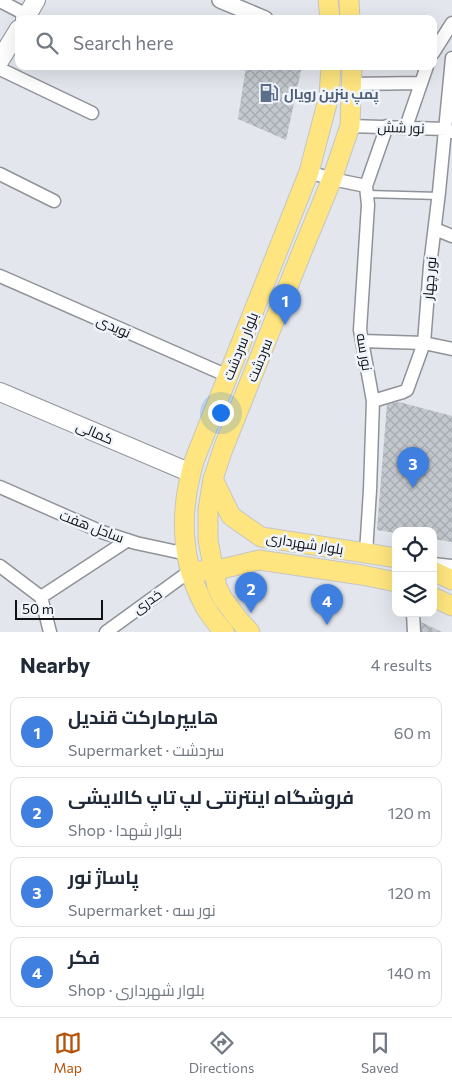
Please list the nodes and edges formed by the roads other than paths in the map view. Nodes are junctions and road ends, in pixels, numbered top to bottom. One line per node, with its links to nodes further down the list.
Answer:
1 (36, 0): 7 (main road)
2 (220, 0): 8 (street)
3 (328, 0): 9 (main road)
4 (349, 0): 10 (main road)
5 (0, 1): 6 (street)
6 (16, 15)
7 (27, 15)
8 (256, 15)
9 (330, 15)
10 (350, 15)
11 (452, 23): 13 (street)
12 (15, 35): 15 (main road)
13 (437, 47)
14 (452, 58): 25 (street, نور چهار)
15 (0, 60)
16 (0, 69): 21 (street)
17 (331, 70): 26 (main road, بلوار سردشت)
18 (426, 70): 20 (street)
19 (351, 75): 20 (street); 22 (main road, سردشت)
20 (421, 83): 24 (street)
21 (92, 113)
22 (350, 126): 23 (street, نور شش); 28 (main road, سردشت)
23 (387, 126): 24 (street, نور شش); 29 (street, نور سه)
24 (406, 127): 25 (street, نور شش)
25 (449, 130): 30 (street, نور چهار)
26 (309, 172): 28 (street); 38 (main road, بلوار سردشت)
27 (0, 174): 31 (street)
28 (332, 180): 29 (street); 42 (main road, سردشت)
29 (366, 190): 30 (lane); 35 (street, نور سه)
30 (439, 196): 32 (street, نور چهار)
31 (54, 201)
32 (435, 229): 33 (street); 36 (street, نور چهار)
33 (452, 236)
34 (0, 276): 38 (street, نویدی)
35 (362, 341): 36 (street); 40 (street, نور سه)
36 (424, 343): 37 (street); 40 (street, نور چهار)
37 (452, 349)
38 (228, 376): 41 (main road, بلوار سردشت)
39 (0, 392): 41 (main road, کمالی)
40 (373, 401): 46 (street, نور سه)
41 (191, 473): 49 (main road, بلوار سردشت)
42 (213, 479): 44 (main road, بلوار شهرداری); 53 (main road, سردشت)
43 (0, 487): 45 (street, ساحل هفت)
44 (262, 537): 46 (main road, بلوار شهرداری); 48 (main road)
45 (128, 540): 49 (street, ساحل هفت); 57 (street)
46 (366, 553): 47 (main road, بلوار شهرداری)
47 (392, 557)
48 (258, 560): 53 (main road, بلوار شهرداری); 56 (main road, بلوار شهرداری)
49 (188, 563): 53 (main road, بلوار شهرداری); 62 (street, خدری); 63 (main road, بلوار سردشت)
50 (437, 564): 52 (street)
51 (0, 566): 57 (street)
52 (452, 566)
53 (213, 571): 64 (main road, سردشت)
54 (435, 572): 55 (main road)
55 (452, 580)
56 (392, 581)
57 (41, 597): 61 (street)
58 (437, 599): 59 (main road)
59 (452, 606)
60 (413, 617): 65 (street)
61 (50, 632)
62 (106, 632)
63 (224, 632)
64 (250, 632)
65 (414, 632)

